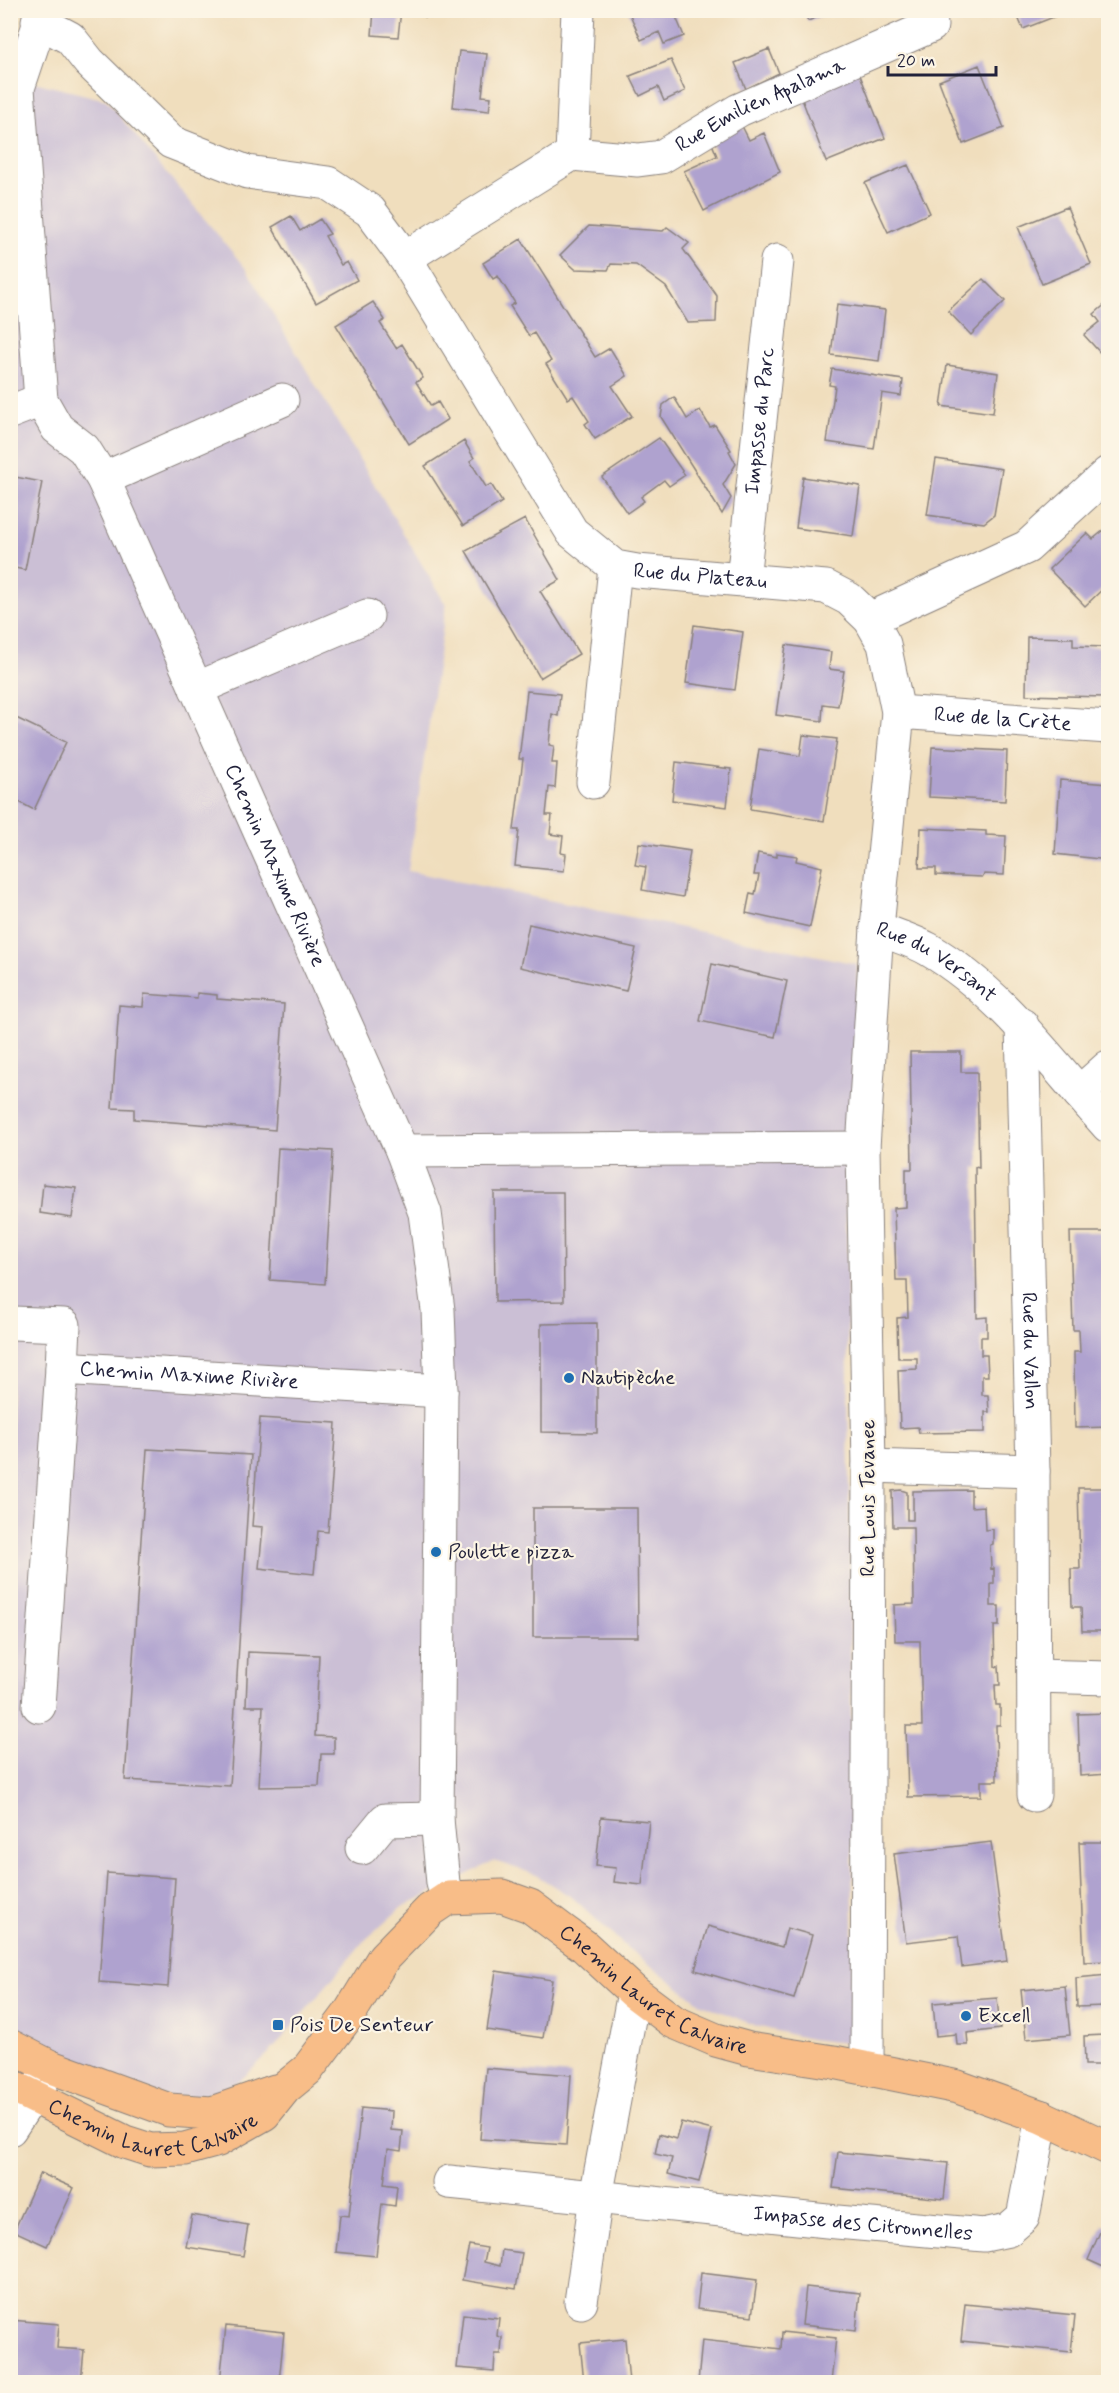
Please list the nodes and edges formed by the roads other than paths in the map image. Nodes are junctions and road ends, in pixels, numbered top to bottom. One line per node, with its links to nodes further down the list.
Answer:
1 (578, 10): 5 (street)
2 (930, 10): 5 (street, Rue Emilien Apalama)
3 (41, 16): 4 (street); 6 (street, Rue du Plateau)
4 (14, 89): 8 (street)
5 (572, 154): 6 (street)
6 (405, 258): 13 (street, Rue du Plateau)
7 (777, 261): 14 (street, Impasse du Parc)
8 (41, 400): 10 (street); 12 (street, Chemin Maxime Rivière)
9 (282, 400): 12 (street)
10 (10, 412)
11 (1108, 473): 16 (street)
12 (103, 479): 17 (street, Chemin Maxime Rivière)
13 (615, 567): 14 (street, Rue du Plateau); 20 (street)
14 (743, 580): 16 (street, Rue du Plateau)
15 (367, 616): 17 (street)
16 (870, 619): 18 (street, Rue du Versant)
17 (196, 689): 27 (street, Chemin Maxime Rivière)
18 (898, 712): 19 (street, Rue de la Crète); 21 (street, Rue du Versant)
19 (1108, 727)
20 (593, 782)
21 (877, 928): 22 (street, Rue du Versant); 26 (street, Rue Louis Tevanee)
22 (1022, 1025): 24 (street, Rue du Versant); 32 (street, Rue du Vallon)
23 (1108, 1067): 24 (street)
24 (1079, 1093): 25 (street, Rue du Versant)
25 (1108, 1126)
26 (863, 1148): 27 (street); 31 (street, Rue Louis Tevanee)
27 (402, 1151): 30 (street, Chemin Maxime Rivière)
28 (13, 1323): 29 (street)
29 (62, 1368): 30 (street, Chemin Maxime Rivière); 35 (street, Chemin Maxime Rivière)
30 (441, 1391): 37 (street, Chemin Maxime Rivière)
31 (869, 1466): 32 (street); 43 (street, Rue Louis Tevanee)
32 (1033, 1471): 33 (street, Rue du Vallon)
33 (1035, 1676): 34 (street); 36 (street, Rue du Vallon)
34 (1108, 1678)
35 (39, 1706)
36 (1034, 1795)
37 (437, 1819): 38 (street); 39 (street, Chemin Maxime Rivière)
38 (362, 1848)
39 (448, 1898): 40 (main road, Chemin Lauret Calvaire); 44 (main road, Chemin Lauret Calvaire)
40 (634, 1992): 43 (main road, Chemin Lauret Calvaire); 50 (street)
41 (10, 2046): 42 (main road, Chemin Lauret Calvaire)
42 (51, 2067): 44 (main road, Chemin Lauret Calvaire); 45 (street)
43 (867, 2068): 46 (main road, Chemin Lauret Calvaire)
44 (285, 2088): 45 (main road, Chemin Lauret Calvaire)
45 (21, 2091): 47 (street)
46 (1042, 2117): 48 (main road, Chemin Lauret Calvaire); 50 (street, Impasse des Citronnelles)
47 (10, 2129)
48 (1108, 2148)
49 (448, 2182): 50 (street, Impasse des Citronnelles)
50 (596, 2198): 51 (street)
51 (581, 2302)

